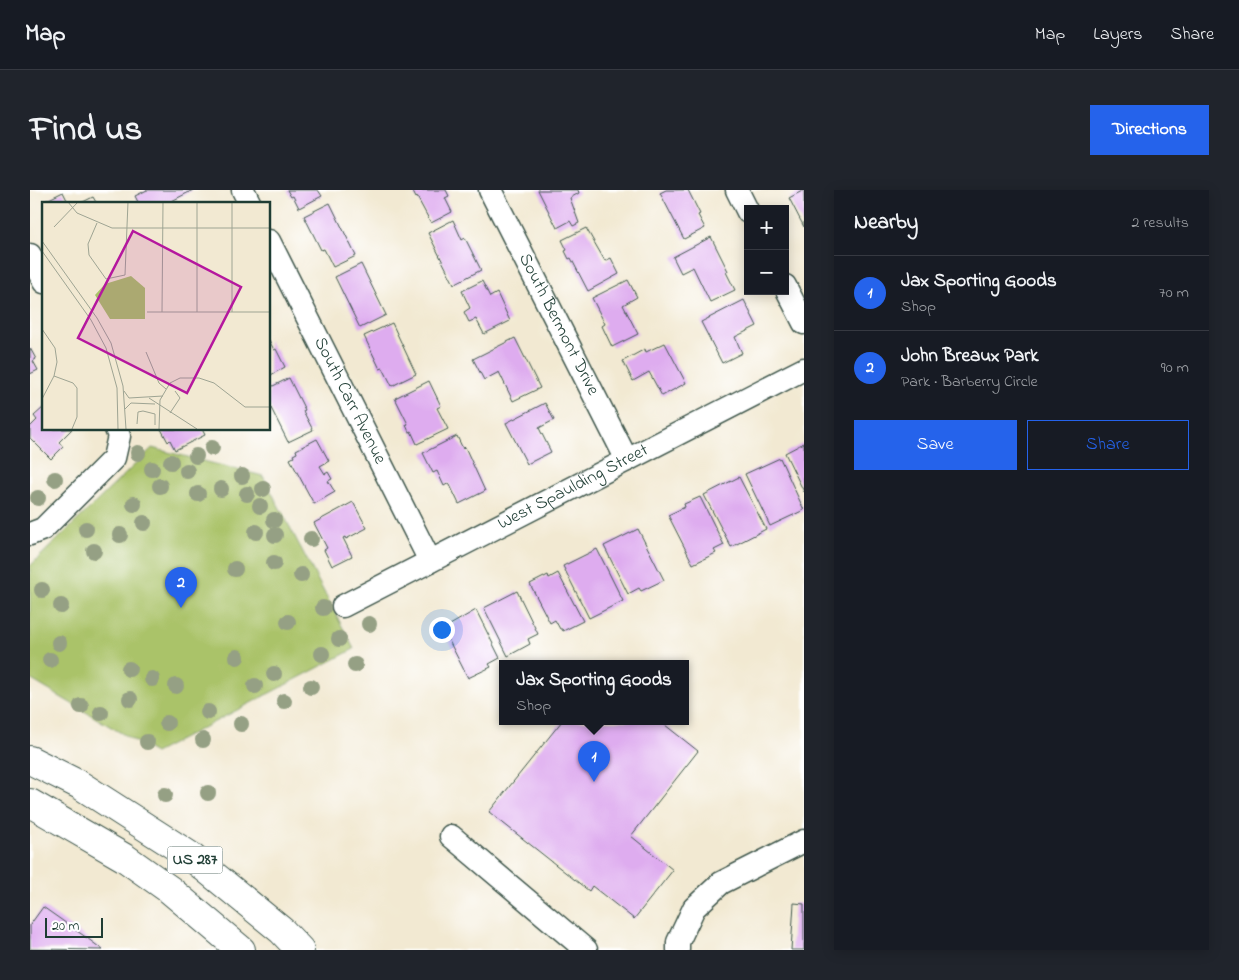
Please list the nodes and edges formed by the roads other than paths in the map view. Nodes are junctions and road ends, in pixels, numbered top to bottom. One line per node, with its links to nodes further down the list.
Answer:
1 (243, 190): 4 (street)
2 (490, 190): 13 (street, South Bermont Drive)
3 (737, 190): 5 (street)
4 (249, 202)
5 (744, 205)
6 (270, 243): 15 (street, South Carr Avenue)
7 (30, 255): 8 (street)
8 (42, 278)
9 (789, 294): 10 (street)
10 (804, 323)
11 (804, 370): 13 (street, West Spaulding Street)
12 (118, 432): 14 (street)
13 (627, 460): 15 (street, West Spaulding Street)
14 (30, 534)
15 (430, 561): 16 (street, West Spaulding Street)
16 (343, 606)
17 (30, 760): 22 (main road, US 287)
18 (30, 803): 21 (main road, US 287)
19 (451, 836): 23 (street)
20 (804, 841): 24 (street)
21 (241, 950)
22 (300, 950)
23 (586, 950)
24 (678, 950)

